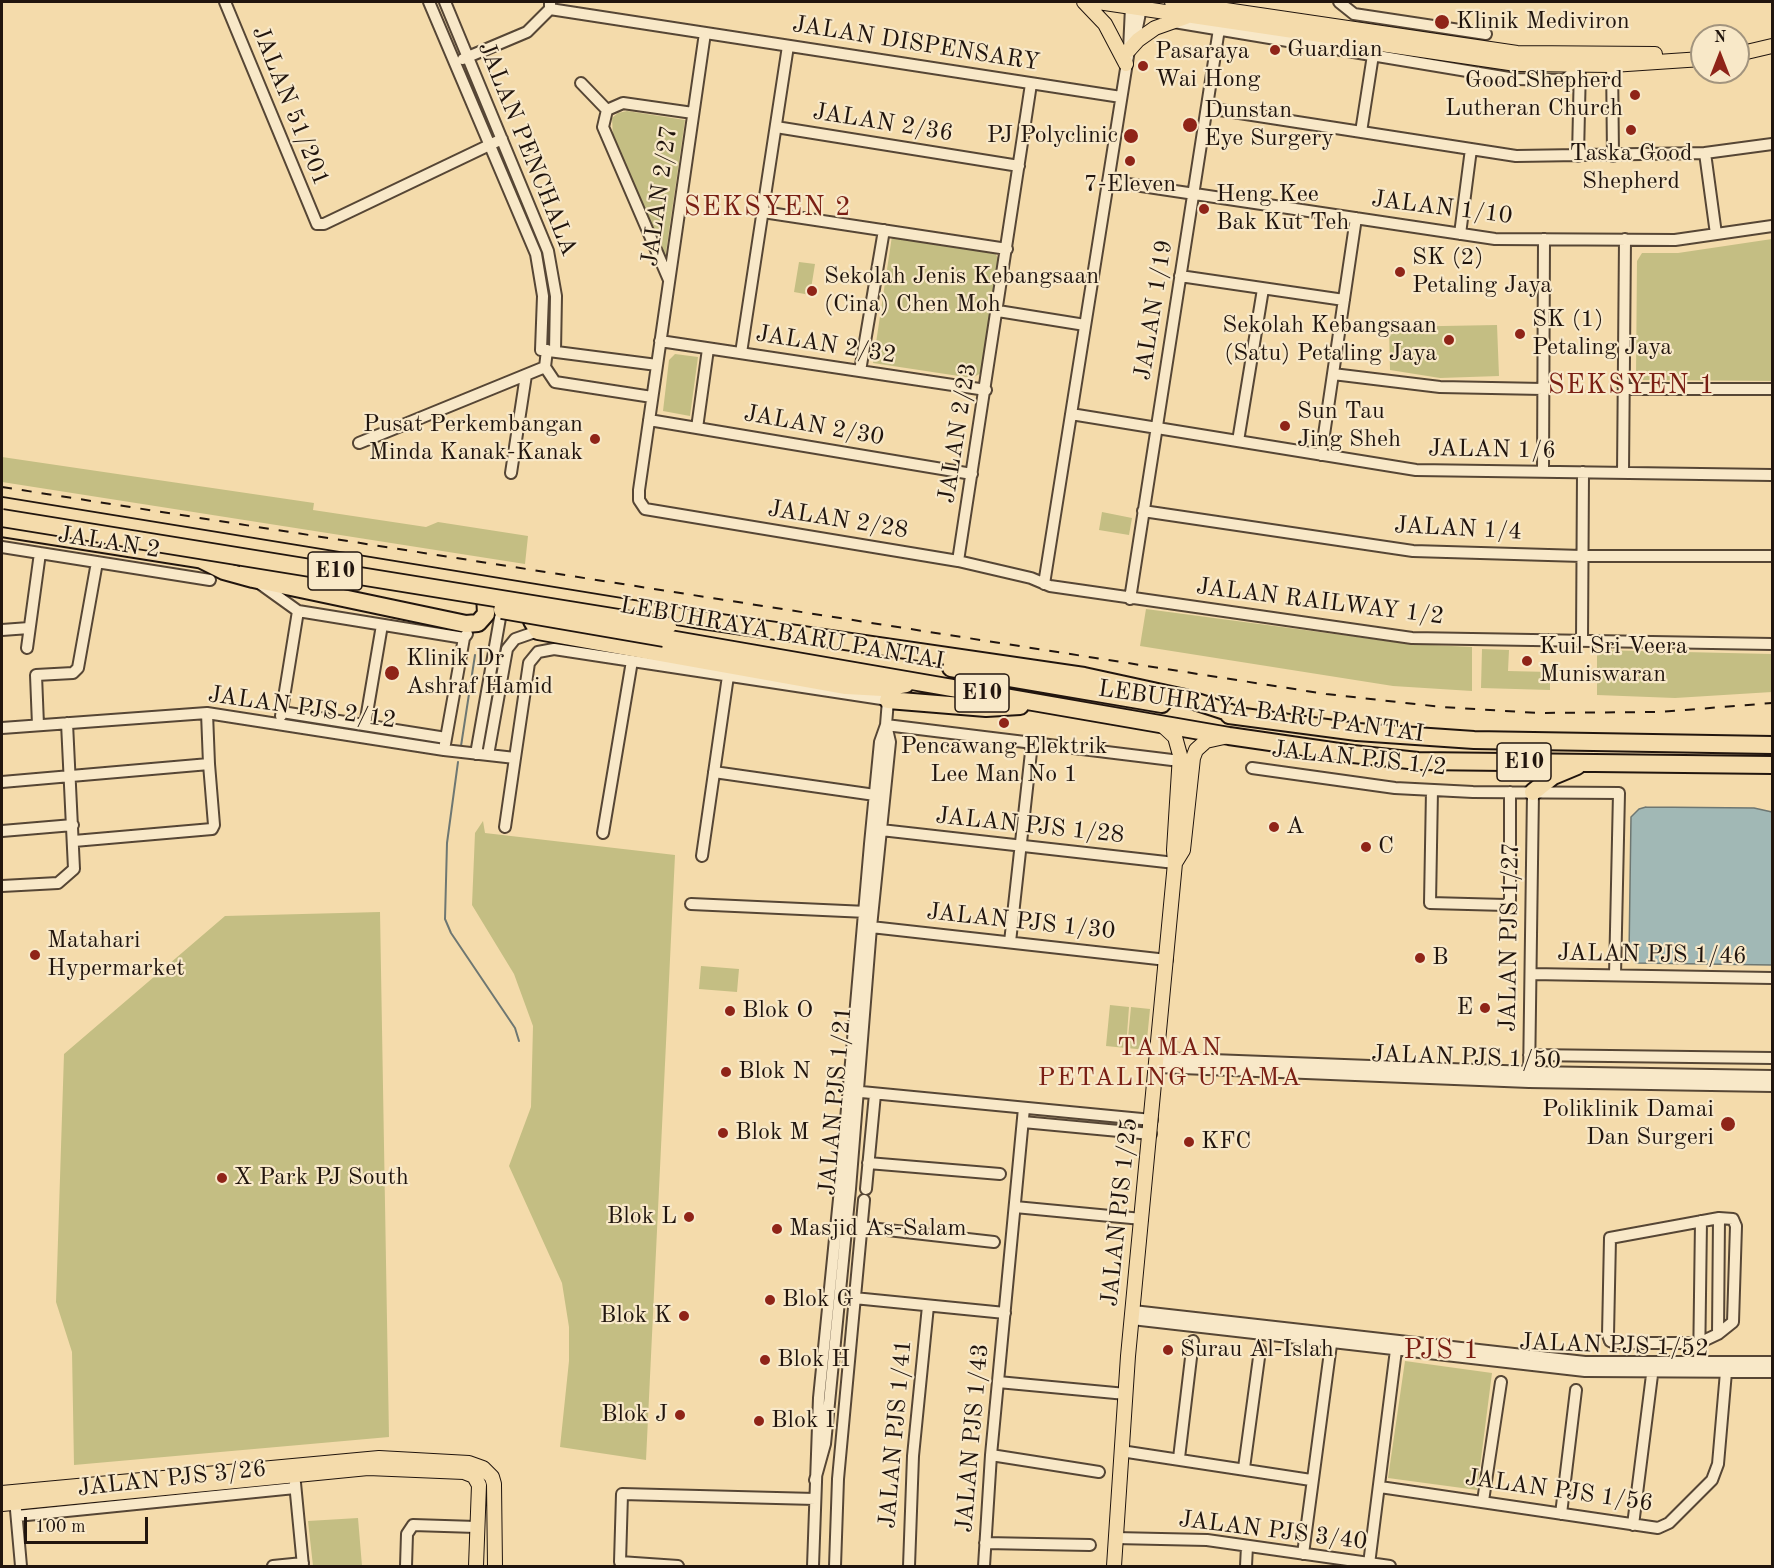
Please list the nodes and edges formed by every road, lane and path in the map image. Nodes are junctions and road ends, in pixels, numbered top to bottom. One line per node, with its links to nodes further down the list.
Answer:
1 (225, 2): 41 (street, JALAN 51/201)
2 (429, 2): 28 (street, JALAN PENCHALA)
3 (446, 2): 25 (street, JALAN PENCHALA)
4 (1084, 2): 29 (main road)
5 (1098, 2): 8 (main road)
6 (1172, 2): 10 (main road)
7 (1339, 2): 13 (street)
8 (1136, 4): 10 (main road); 21 (street)
9 (550, 5): 15 (street, JALAN DISPENSARY); 25 (street)
10 (1191, 7): 11 (main road); 13 (main road)
11 (1172, 21): 12 (street); 21 (main road)
12 (1219, 29): 24 (street); 34 (street, JALAN 1/19)
13 (1366, 30): 14 (street); 18 (main road); 24 (street); 30 (main road)
14 (1467, 31): 16 (street); 18 (street)
15 (705, 33): 17 (street, JALAN DISPENSARY); 36 (street, JALAN 2/27)
16 (1486, 34)
17 (788, 46): 32 (street, JALAN DISPENSARY); 37 (street)
18 (1464, 46): 27 (main road)
19 (1769, 47): 20 (main road); 22 (main road)
20 (1750, 48)
21 (1129, 50): 29 (street)
22 (1750, 51)
23 (1690, 52): 27 (main road)
24 (1373, 55): 30 (street); 38 (street)
25 (467, 57): 28 (street); 39 (street, JALAN PENCHALA)
26 (1690, 59): 27 (main road)
27 (1612, 60): 30 (main road); 45 (street)
28 (454, 62): 41 (street, JALAN PENCHALA)
29 (1126, 64): 33 (street)
30 (1580, 65): 44 (street)
31 (582, 83): 35 (street)
32 (1031, 84): 33 (street, JALAN DISPENSARY); 46 (street, JALAN 2/23)
33 (1121, 97): 47 (street)
34 (1207, 108): 38 (street); 48 (street, JALAN 1/19)
35 (607, 110): 36 (street); 59 (street)
36 (693, 113): 59 (street, JALAN 2/27)
37 (776, 128): 46 (street, JALAN 2/36); 49 (street)
38 (1361, 132): 42 (street)
39 (502, 140): 41 (street); 66 (street, JALAN PENCHALA)
40 (1773, 144): 43 (street)
41 (490, 145): 66 (street, JALAN PENCHALA)
42 (1471, 149): 44 (street); 53 (street)
43 (1705, 153): 45 (street); 54 (street)
44 (1578, 156): 45 (street)
45 (1613, 156)
46 (1019, 166): 57 (street, JALAN 2/23)
47 (1108, 181): 48 (street, JALAN 1/10); 63 (street)
48 (1193, 194): 50 (street, JALAN 1/10); 58 (street, JALAN 1/19)
49 (763, 212): 52 (street); 67 (street)
50 (1356, 218): 53 (street, JALAN 1/10); 61 (street)
51 (1773, 226): 54 (street, JALAN 1/10)
52 (884, 230): 57 (street); 70 (street)
53 (1460, 234): 55 (street, JALAN 1/10)
54 (1716, 234): 56 (street, JALAN 1/10)
55 (1544, 239): 56 (street, JALAN 1/10); 73 (street)
56 (1625, 239): 74 (street)
57 (1007, 249): 62 (street, JALAN 2/23)
58 (1180, 276): 60 (street); 81 (street, JALAN 1/19)
59 (669, 280): 64 (street, JALAN 2/27)
60 (1263, 289): 61 (street); 82 (street)
61 (1344, 300): 71 (street)
62 (998, 311): 63 (street); 76 (street, JALAN 2/23)
63 (1085, 325): 78 (street)
64 (660, 341): 65 (street, JALAN 2/32); 68 (street, JALAN 2/27)
65 (708, 349): 67 (street, JALAN 2/32); 80 (street)
66 (547, 350): 68 (street); 69 (street, JALAN PENCHALA)
67 (741, 353): 70 (street, JALAN 2/32)
68 (657, 365): 77 (street, JALAN 2/27)
69 (545, 367): 72 (street); 77 (street)
70 (860, 371): 76 (street, JALAN 2/32)
71 (1333, 374): 73 (street); 84 (street)
72 (526, 375): 83 (street); 87 (street)
73 (1543, 389): 85 (street)
74 (1625, 389): 75 (street); 88 (street)
75 (1773, 389)
76 (986, 390): 89 (street, JALAN 2/23)
77 (652, 397): 79 (street, JALAN 2/27)
78 (1071, 414): 81 (street, JALAN 1/6); 106 (street)
79 (649, 420): 80 (street, JALAN 2/30); 91 (street, JALAN 2/27)
80 (697, 428): 89 (street, JALAN 2/30)
81 (1156, 428): 82 (street, JALAN 1/6); 93 (street, JALAN 1/19)
82 (1238, 441): 84 (street, JALAN 1/6)
83 (359, 443)
84 (1321, 455): 85 (street, JALAN 1/6)
85 (1543, 472): 86 (street, JALAN 1/6)
86 (1583, 472): 88 (street, JALAN 1/6); 98 (street)
87 (511, 473)
88 (1623, 473): 90 (street, JALAN 1/6)
89 (972, 474): 101 (street, JALAN 2/23)
90 (1773, 475)
91 (639, 490): 101 (street, JALAN 2/28)
92 (2, 506): 105 (highway)
93 (1143, 511): 98 (street, JALAN 1/4); 108 (street, JALAN 1/19)
94 (2, 518): 126 (highway, LEBUHRAYA BARU PANTAI / E10, bridge)
95 (2, 528): 100 (highway, LEBUHRAYA BARU PANTAI / E10)
96 (2, 547): 97 (street, JALAN 2)
97 (40, 553): 102 (street, JALAN 2); 112 (street)
98 (1582, 556): 99 (street, JALAN 1/4); 116 (street)
99 (1773, 556)
100 (202, 560): 103 (highway); 121 (highway, LEBUHRAYA BARU PANTAI / E10, bridge)
101 (958, 561): 106 (street, JALAN 2/28)
102 (97, 562): 104 (street, JALAN 2); 129 (street)
103 (254, 579): 109 (street); 110 (highway)
104 (210, 580)
105 (468, 582): 107 (highway); 110 (highway)
106 (1044, 584): 108 (street, JALAN RAILWAY 1/2)
107 (558, 598): 114 (highway); 126 (highway); 139 (street)
108 (1130, 599): 116 (street, JALAN RAILWAY 1/2)
109 (298, 611): 111 (street); 124 (street)
110 (478, 623): 115 (street)
111 (382, 625): 115 (street); 130 (street)
112 (29, 628): 113 (street); 118 (street)
113 (2, 630)
114 (538, 631): 121 (highway); 140 (street)
115 (464, 638): 135 (street)
116 (1582, 641): 117 (street, JALAN RAILWAY 1/2)
117 (1773, 644)
118 (27, 648)
119 (632, 661): 120 (street); 141 (street); 158 (street)
120 (728, 676): 122 (street); 147 (street)
121 (919, 681): 123 (highway, LEBUHRAYA BARU PANTAI / E10)
122 (888, 700): 123 (highway); 131 (street, JALAN PJS 1/21)
123 (1044, 704): 128 (highway, LEBUHRAYA BARU PANTAI / E10)
124 (282, 712): 130 (street); 132 (street)
125 (207, 713): 127 (street, JALAN PJS 2/12); 132 (street, JALAN PJS 2/12); 143 (street)
126 (1240, 716): 137 (highway, LEBUHRAYA BARU PANTAI / E10)
127 (67, 723): 129 (street, JALAN PJS 2/12); 148 (street)
128 (1161, 724): 134 (highway, LEBUHRAYA BARU PANTAI / E10); 142 (main road, JALAN PJS 1/25)
129 (38, 725): 133 (street, JALAN PJS 2/12)
130 (365, 725): 135 (street)
131 (886, 725): 136 (street); 153 (street, JALAN PJS 1/21); 156 (street, JALAN PJS 1/21)
132 (279, 726): 138 (street, JALAN PJS 2/12)
133 (2, 728)
134 (1229, 736): 144 (highway, LEBUHRAYA BARU PANTAI / E10); 162 (main road, JALAN PJS 1/25)
135 (446, 738): 138 (street)
136 (1032, 743): 142 (street); 160 (street)
137 (1772, 745)
138 (444, 750): 139 (street, JALAN PJS 2/12)
139 (476, 754): 140 (street, JALAN PJS 2/12)
140 (488, 755): 141 (street, JALAN PJS 2/12)
141 (515, 758): 155 (street)
142 (1180, 761): 162 (main road, JALAN PJS 1/25)
143 (209, 764): 148 (street); 159 (street)
144 (1584, 764): 145 (highway, LEBUHRAYA BARU PANTAI / E10); 152 (highway)
145 (1773, 765)
146 (1252, 768): 150 (street, JALAN PJS 1/2)
147 (714, 772): 153 (street); 161 (street)
148 (71, 776): 149 (street); 154 (street)
149 (2, 782)
150 (1432, 790): 151 (street, JALAN PJS 1/2); 151 (street)
151 (1510, 792): 152 (street, JALAN PJS 1/2)
152 (1533, 792): 169 (street, JALAN PJS 1/27); 170 (street, JALAN PJS 1/2)
153 (874, 795): 165 (street, JALAN PJS 1/21)
154 (73, 825): 157 (street); 159 (street)
155 (505, 827)
156 (881, 830): 160 (street, JALAN PJS 1/28); 165 (street, JALAN PJS 1/21)
157 (2, 831)
158 (603, 834)
159 (74, 841): 163 (street)
160 (1021, 846): 162 (street, JALAN PJS 1/28); 167 (street)
161 (702, 856)
162 (1175, 863): 168 (main road, JALAN PJS 1/25)
163 (2, 886)
164 (691, 904): 165 (street)
165 (868, 912): 166 (street, JALAN PJS 1/21); 180 (street, JALAN PJS 1/21)
166 (871, 927): 167 (street, JALAN PJS 1/30); 180 (street, JALAN PJS 1/21)
167 (1010, 942): 168 (street, JALAN PJS 1/30)
168 (1167, 960): 175 (main road, JALAN PJS 1/25)
169 (1531, 974): 170 (street, JALAN PJS 1/46); 172 (street, JALAN PJS 1/27)
170 (1615, 975): 171 (street, JALAN PJS 1/46)
171 (1773, 978)
172 (1529, 1055): 173 (street); 177 (street, JALAN PJS 1/27)
173 (1720, 1058): 174 (street); 178 (street)
174 (1773, 1058)
175 (1158, 1063): 177 (street, JALAN PJS 1/50); 184 (main road, JALAN PJS 1/25)
176 (1773, 1076): 178 (street, JALAN PJS 1/50)
177 (1529, 1077): 178 (street, JALAN PJS 1/50)
178 (1720, 1080): 179 (street, JALAN PJS 1/50)
179 (1773, 1086)
180 (853, 1092): 181 (street); 224 (street, JALAN PJS 1/21)
181 (875, 1094): 182 (street); 185 (street)
182 (1024, 1108): 183 (street, JALAN PJS 1/43); 184 (street)
183 (1023, 1122): 184 (street); 187 (street, JALAN PJS 1/43)
184 (1151, 1127): 189 (main road, JALAN PJS 1/25)
185 (868, 1162): 186 (street); 191 (street)
186 (1000, 1174)
187 (1015, 1207): 189 (street); 195 (street, JALAN PJS 1/43)
188 (1719, 1218): 190 (street); 197 (street); 197 (street)
189 (1142, 1219): 196 (main road, JALAN PJS 1/25)
190 (1701, 1221): 201 (street); 201 (street)
191 (861, 1227): 192 (street); 193 (street)
192 (994, 1242)
193 (854, 1299): 194 (street); 244 (street)
194 (928, 1306): 195 (street); 245 (street, JALAN PJS 1/41)
195 (1005, 1313): 210 (street, JALAN PJS 1/43)
196 (1133, 1315): 198 (street, JALAN PJS 1/52); 213 (main road, JALAN PJS 1/25)
197 (1718, 1334): 201 (street)
198 (1331, 1339): 199 (street, JALAN PJS 1/52); 222 (street)
199 (1346, 1340): 203 (street, JALAN PJS 1/52); 205 (street, JALAN PJS 1/52)
200 (1193, 1341): 216 (street)
201 (1699, 1343): 206 (street)
202 (1260, 1350): 217 (street)
203 (1396, 1350): 205 (street, JALAN PJS 1/52); 223 (street)
204 (1773, 1362): 206 (street, JALAN PJS 1/52)
205 (1585, 1367): 207 (street, JALAN PJS 1/52)
206 (1699, 1367): 207 (street, JALAN PJS 1/52); 208 (street, JALAN PJS 1/52)
207 (1653, 1368): 228 (street)
208 (1726, 1372): 209 (street, JALAN PJS 1/52); 228 (street, JALAN PJS 1/56)
209 (1773, 1372)
210 (998, 1382): 213 (street); 215 (street, JALAN PJS 1/43)
211 (1501, 1382): 226 (street)
212 (1576, 1390): 227 (street)
213 (1126, 1394): 214 (main road, JALAN PJS 1/25)
214 (1121, 1451): 216 (street); 230 (main road, JALAN PJS 1/25)
215 (991, 1455): 219 (street); 231 (street, JALAN PJS 1/43)
216 (1179, 1458): 217 (street)
217 (1244, 1468): 222 (street)
218 (455, 1472): 220 (main road); 221 (main road); 229 (main road)
219 (1099, 1473)
220 (294, 1476): 221 (main road); 225 (main road); 236 (street)
221 (483, 1476): 229 (main road); 241 (main road)
222 (1311, 1480): 234 (street)
223 (1380, 1487): 226 (street, JALAN PJS 1/56); 235 (street)
224 (814, 1499): 242 (street); 243 (street, JALAN PJS 1/21)
225 (10, 1501): 237 (street)
226 (1483, 1501): 227 (street, JALAN PJS 1/56)
227 (1561, 1514): 228 (street, JALAN PJS 1/56)
228 (1633, 1525)
229 (476, 1527): 239 (street); 240 (main road)
230 (1115, 1538): 233 (street, JALAN PJS 3/40); 247 (main road, JALAN PJS 1/25)
231 (985, 1542): 232 (street); 246 (street, JALAN PJS 1/43)
232 (1090, 1545)
233 (1247, 1546): 234 (street, JALAN PJS 3/40); 248 (street)
234 (1303, 1554): 235 (street, JALAN PJS 3/40)
235 (1370, 1564): 249 (street, JALAN PJS 3/40)
236 (303, 1565): 238 (street)
237 (21, 1566)
238 (273, 1566)
239 (406, 1566)
240 (476, 1566)
241 (495, 1566)
242 (678, 1566)
243 (813, 1566)
244 (835, 1566)
245 (909, 1566)
246 (984, 1566)
247 (1114, 1566)
248 (1246, 1566)
249 (1390, 1566)

